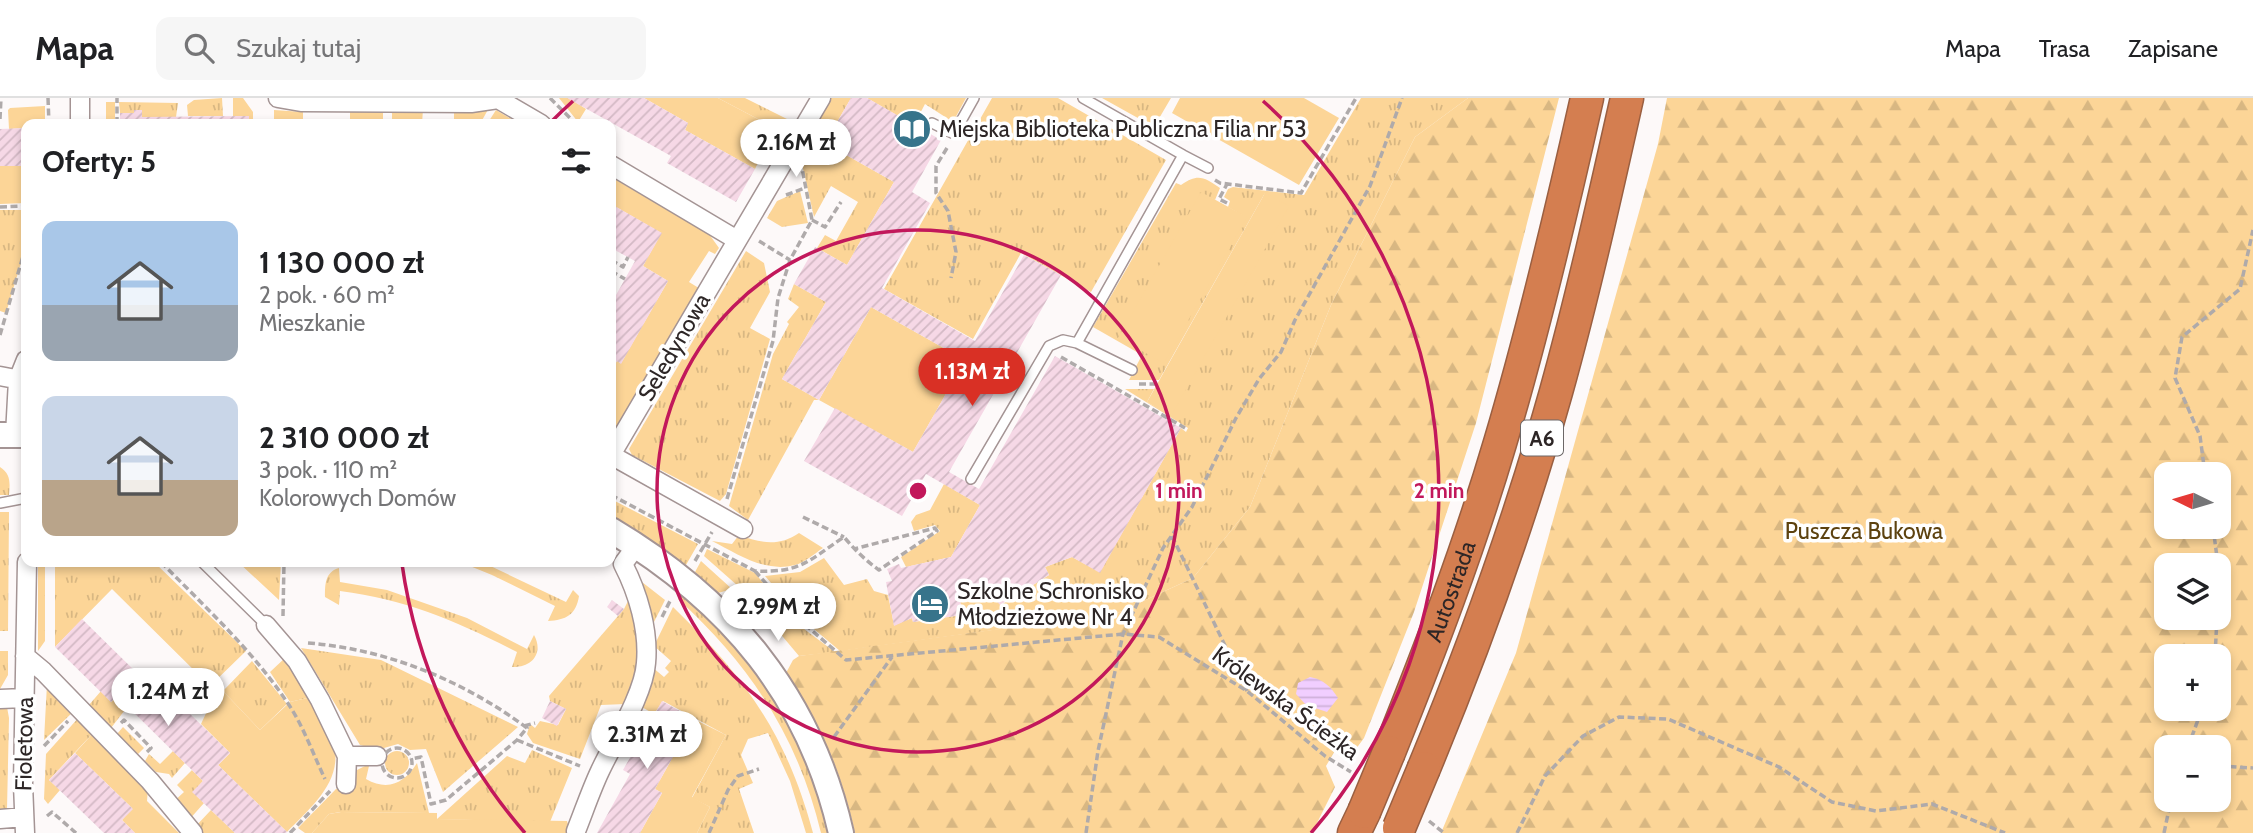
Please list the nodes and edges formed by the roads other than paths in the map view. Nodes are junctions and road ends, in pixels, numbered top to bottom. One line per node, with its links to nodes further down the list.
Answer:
1 (80, 98): 9 (street)
2 (278, 98): 3 (street)
3 (498, 98): 10 (street)
4 (974, 98): 11 (lane)
5 (1083, 98): 12 (lane)
6 (1587, 98): 40 (highway, Autostrada / A6, bridge)
7 (1627, 98): 42 (highway, Autostrada / A6, bridge)
8 (818, 99): 15 (street, Seledynowa)
9 (80, 119)
10 (533, 119)
11 (932, 123)
12 (1183, 155): 14 (lane); 16 (lane)
13 (616, 168): 15 (street)
14 (1208, 168)
15 (745, 239): 22 (street, Seledynowa)
16 (1077, 343): 17 (lane); 24 (lane)
17 (1132, 370)
18 (0, 376): 19 (street)
19 (21, 380)
20 (21, 387): 21 (street)
21 (14, 435)
22 (616, 447)
23 (616, 458): 27 (street)
24 (971, 479)
25 (21, 499): 26 (lane)
26 (0, 503)
27 (743, 529)
28 (616, 533): 29 (street)
29 (636, 545): 43 (street); 45 (street)
30 (27, 567): 33 (street, Fioletowa)
31 (208, 567): 32 (lane)
32 (274, 623): 36 (street)
33 (25, 656): 34 (street, Fioletowa); 44 (street, Fioletowa)
34 (25, 698): 35 (street); 41 (street, Fioletowa)
35 (0, 699)
36 (347, 756): 37 (street); 38 (street)
37 (377, 756)
38 (337, 785)
39 (0, 820): 41 (street)
40 (1359, 822)
41 (24, 825)
42 (1408, 827)
43 (576, 831)
44 (193, 833)
45 (841, 833)

